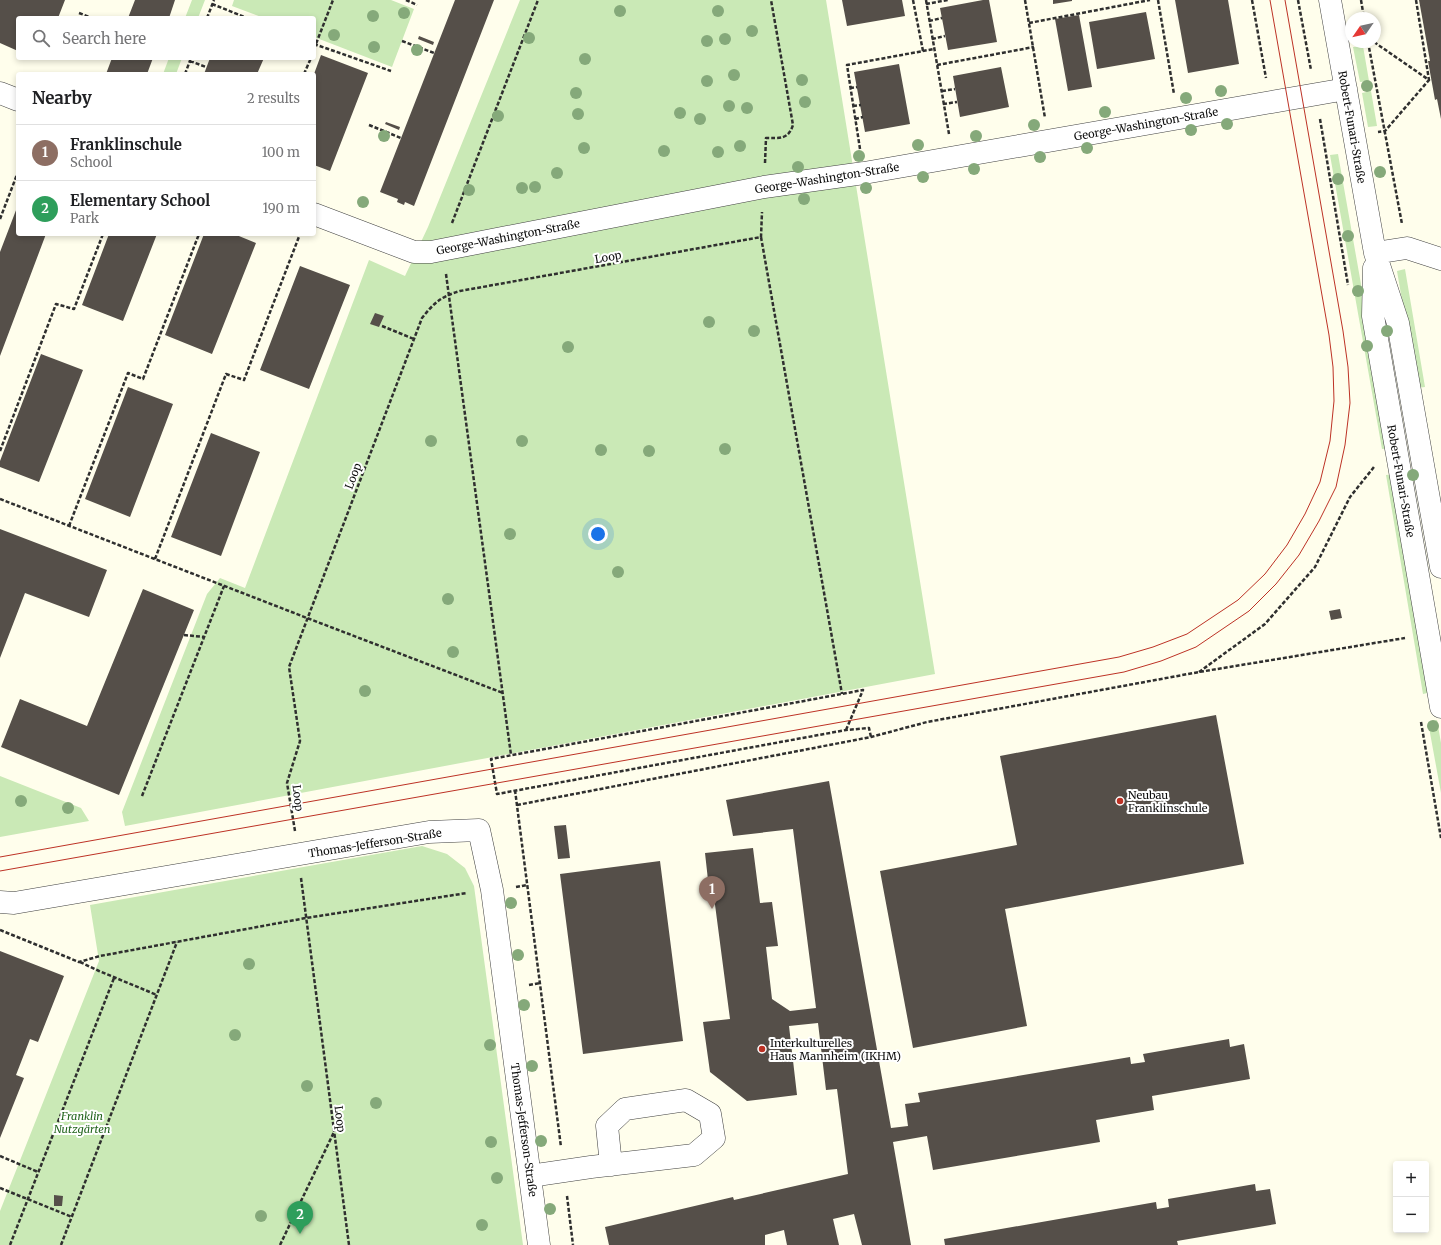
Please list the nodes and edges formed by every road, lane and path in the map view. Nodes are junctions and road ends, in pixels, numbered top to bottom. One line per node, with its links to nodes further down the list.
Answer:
1 (214, 0): 18 (path)
2 (333, 0): 32 (path)
3 (406, 0): 20 (path)
4 (538, 0): 78 (path)
5 (771, 0): 71 (path)
6 (912, 0): 37 (path)
7 (926, 0): 19 (path)
8 (948, 0): 19 (path)
9 (1025, 0): 28 (path)
10 (1150, 0): 17 (path)
11 (1158, 0): 62 (path)
12 (1252, 0): 57 (path)
13 (1298, 0): 54 (path)
14 (1330, 0): 51 (street, Robert-Funari-Straße)
15 (1361, 0): 21 (path)
16 (1416, 0): 47 (path)
17 (1143, 1): 28 (path)
18 (212, 4): 24 (path); 25 (path)
19 (926, 4): 27 (path)
20 (417, 5)
21 (1363, 12)
22 (80, 13): 23 (path)
23 (87, 16)
24 (208, 16)
25 (242, 16)
26 (942, 18): 27 (path)
27 (929, 21): 30 (path)
28 (1029, 23): 34 (path)
29 (946, 36): 30 (path)
30 (932, 39): 36 (path)
31 (402, 41): 38 (path)
32 (316, 42)
33 (316, 45): 44 (path)
34 (1034, 47): 42 (path); 67 (path)
35 (1381, 47): 47 (path)
36 (934, 49): 37 (path); 42 (path)
37 (923, 51): 49 (path)
38 (434, 53)
39 (191, 60): 45 (path)
40 (193, 60): 43 (path)
41 (310, 60): 46 (path)
42 (937, 65): 52 (path)
43 (206, 67)
44 (391, 71)
45 (186, 72)
46 (305, 72)
47 (1430, 80): 65 (path)
48 (857, 87): 49 (path)
49 (850, 88): 60 (path)
50 (955, 89): 52 (path)
51 (1346, 89): 54 (street, George-Washington-Straße); 79 (street, Robert-Funari-Straße)
52 (941, 91): 58 (path)
53 (0, 93): 55 (street)
54 (1316, 94): 57 (street, George-Washington-Straße); 81 (path)
55 (16, 99)
56 (957, 102): 58 (path)
57 (1270, 102): 62 (street, George-Washington-Straße)
58 (943, 104): 68 (path)
59 (861, 105): 60 (path)
60 (853, 106): 63 (path)
61 (863, 117): 63 (path)
62 (1178, 118): 67 (street, George-Washington-Straße)
63 (855, 119): 69 (path)
64 (370, 126): 66 (path)
65 (1385, 131)
66 (401, 138)
67 (1048, 141): 68 (street, George-Washington-Straße)
68 (953, 157): 69 (street, George-Washington-Straße)
69 (864, 173): 71 (street, George-Washington-Straße)
70 (16, 177): 73 (path)
71 (764, 187): 77 (path); 78 (street, George-Washington-Straße)
72 (316, 215): 78 (street, George-Washington-Straße)
73 (0, 219)
74 (102, 236): 87 (path)
75 (197, 236): 90 (path)
76 (299, 236): 91 (path)
77 (762, 237): 82 (path, Loop); 101 (path)
78 (442, 250)
79 (1375, 253): 80 (street); 85 (street, Robert-Funari-Straße); 86 (street, Robert-Funari-Straße)
80 (1441, 259)
81 (1348, 290)
82 (450, 294): 84 (path, Loop); 100 (path)
83 (382, 326): 84 (path)
84 (414, 338): 95 (path, Loop)
85 (1389, 405): 86 (street); 94 (street, Robert-Funari-Straße)
86 (1414, 414): 92 (street, Robert-Funari-Straße)
87 (0, 451)
88 (1377, 463): 99 (path)
89 (0, 498): 90 (path)
90 (69, 526): 91 (path)
91 (155, 559): 93 (path)
92 (1441, 567)
93 (224, 586): 95 (path); 97 (path)
94 (1433, 614): 102 (street, Robert-Funari-Straße)
95 (308, 618): 100 (path); 109 (path, Loop)
96 (184, 635): 97 (path)
97 (204, 637): 107 (path)
98 (1406, 638): 99 (path)
99 (1199, 672): 104 (path)
100 (502, 693): 105 (path)
101 (842, 694): 103 (path); 105 (path)
102 (1441, 707)
103 (846, 730): 104 (path); 106 (path)
104 (871, 737): 108 (path)
105 (511, 755): 106 (path)
106 (515, 790): 108 (path)
107 (142, 796)
108 (517, 804): 121 (path)
109 (298, 855): 111 (street, Thomas-Jefferson-Straße); 112 (path, Loop); 123 (street, Thomas-Jefferson-Straße)
110 (469, 893): 112 (path)
111 (0, 902)
112 (306, 918): 114 (path); 118 (path, Loop)
113 (0, 930): 115 (path)
114 (178, 942): 115 (path); 117 (path)
115 (80, 962): 116 (path)
116 (114, 978): 117 (path); 122 (path)
117 (157, 995): 126 (path)
118 (334, 1131): 129 (path); 130 (path, Loop)
119 (0, 1156): 122 (path)
120 (610, 1165): 120 (street); 121 (street)
121 (564, 1171): 123 (street); 132 (path)
122 (38, 1172): 125 (path)
123 (530, 1176): 131 (street, Thomas-Jefferson-Straße)
124 (0, 1188): 125 (path)
125 (28, 1199): 126 (path); 127 (path)
126 (72, 1217): 128 (path)
127 (10, 1245)
128 (61, 1245)
129 (280, 1245)
130 (349, 1245)
131 (539, 1245)
132 (573, 1245)

